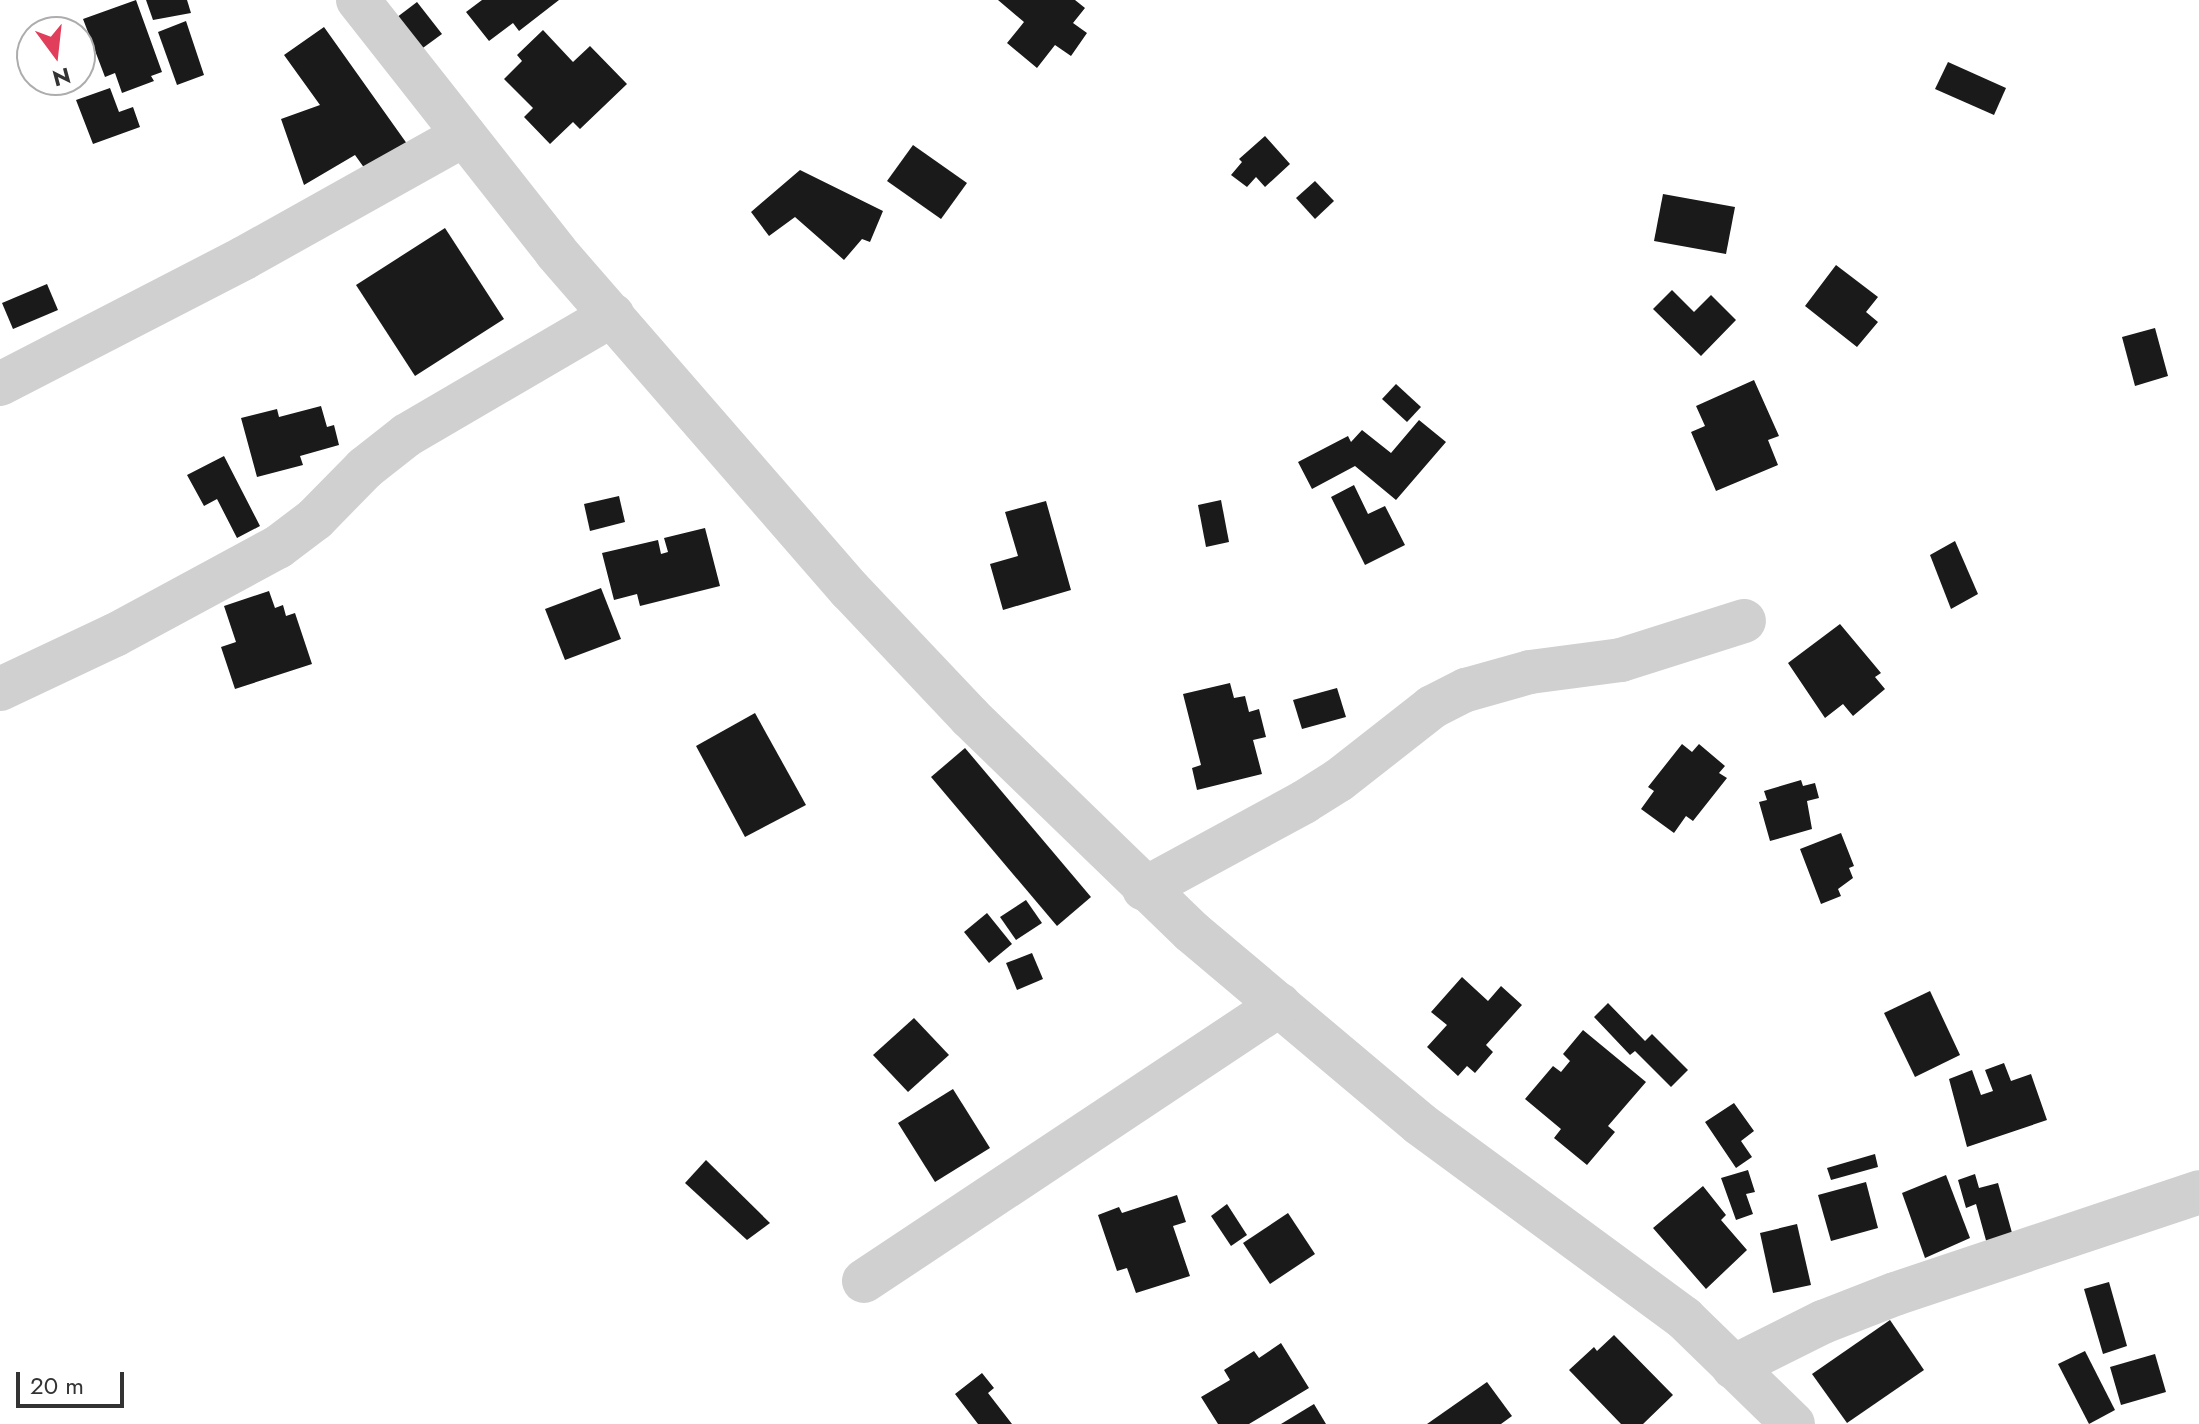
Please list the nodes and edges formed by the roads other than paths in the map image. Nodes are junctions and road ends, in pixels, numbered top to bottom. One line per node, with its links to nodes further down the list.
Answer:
1 (358, 0): 2 (street)
2 (464, 135): 3 (street); 4 (street)
3 (612, 315): 6 (street); 7 (street)
4 (0, 384)
5 (1744, 621): 7 (street)
6 (0, 689)
7 (1144, 889): 8 (street)
8 (1280, 1005): 10 (street); 11 (street)
9 (2199, 1192): 11 (street)
10 (864, 1281)
11 (1733, 1367): 12 (street)
12 (1793, 1424)

